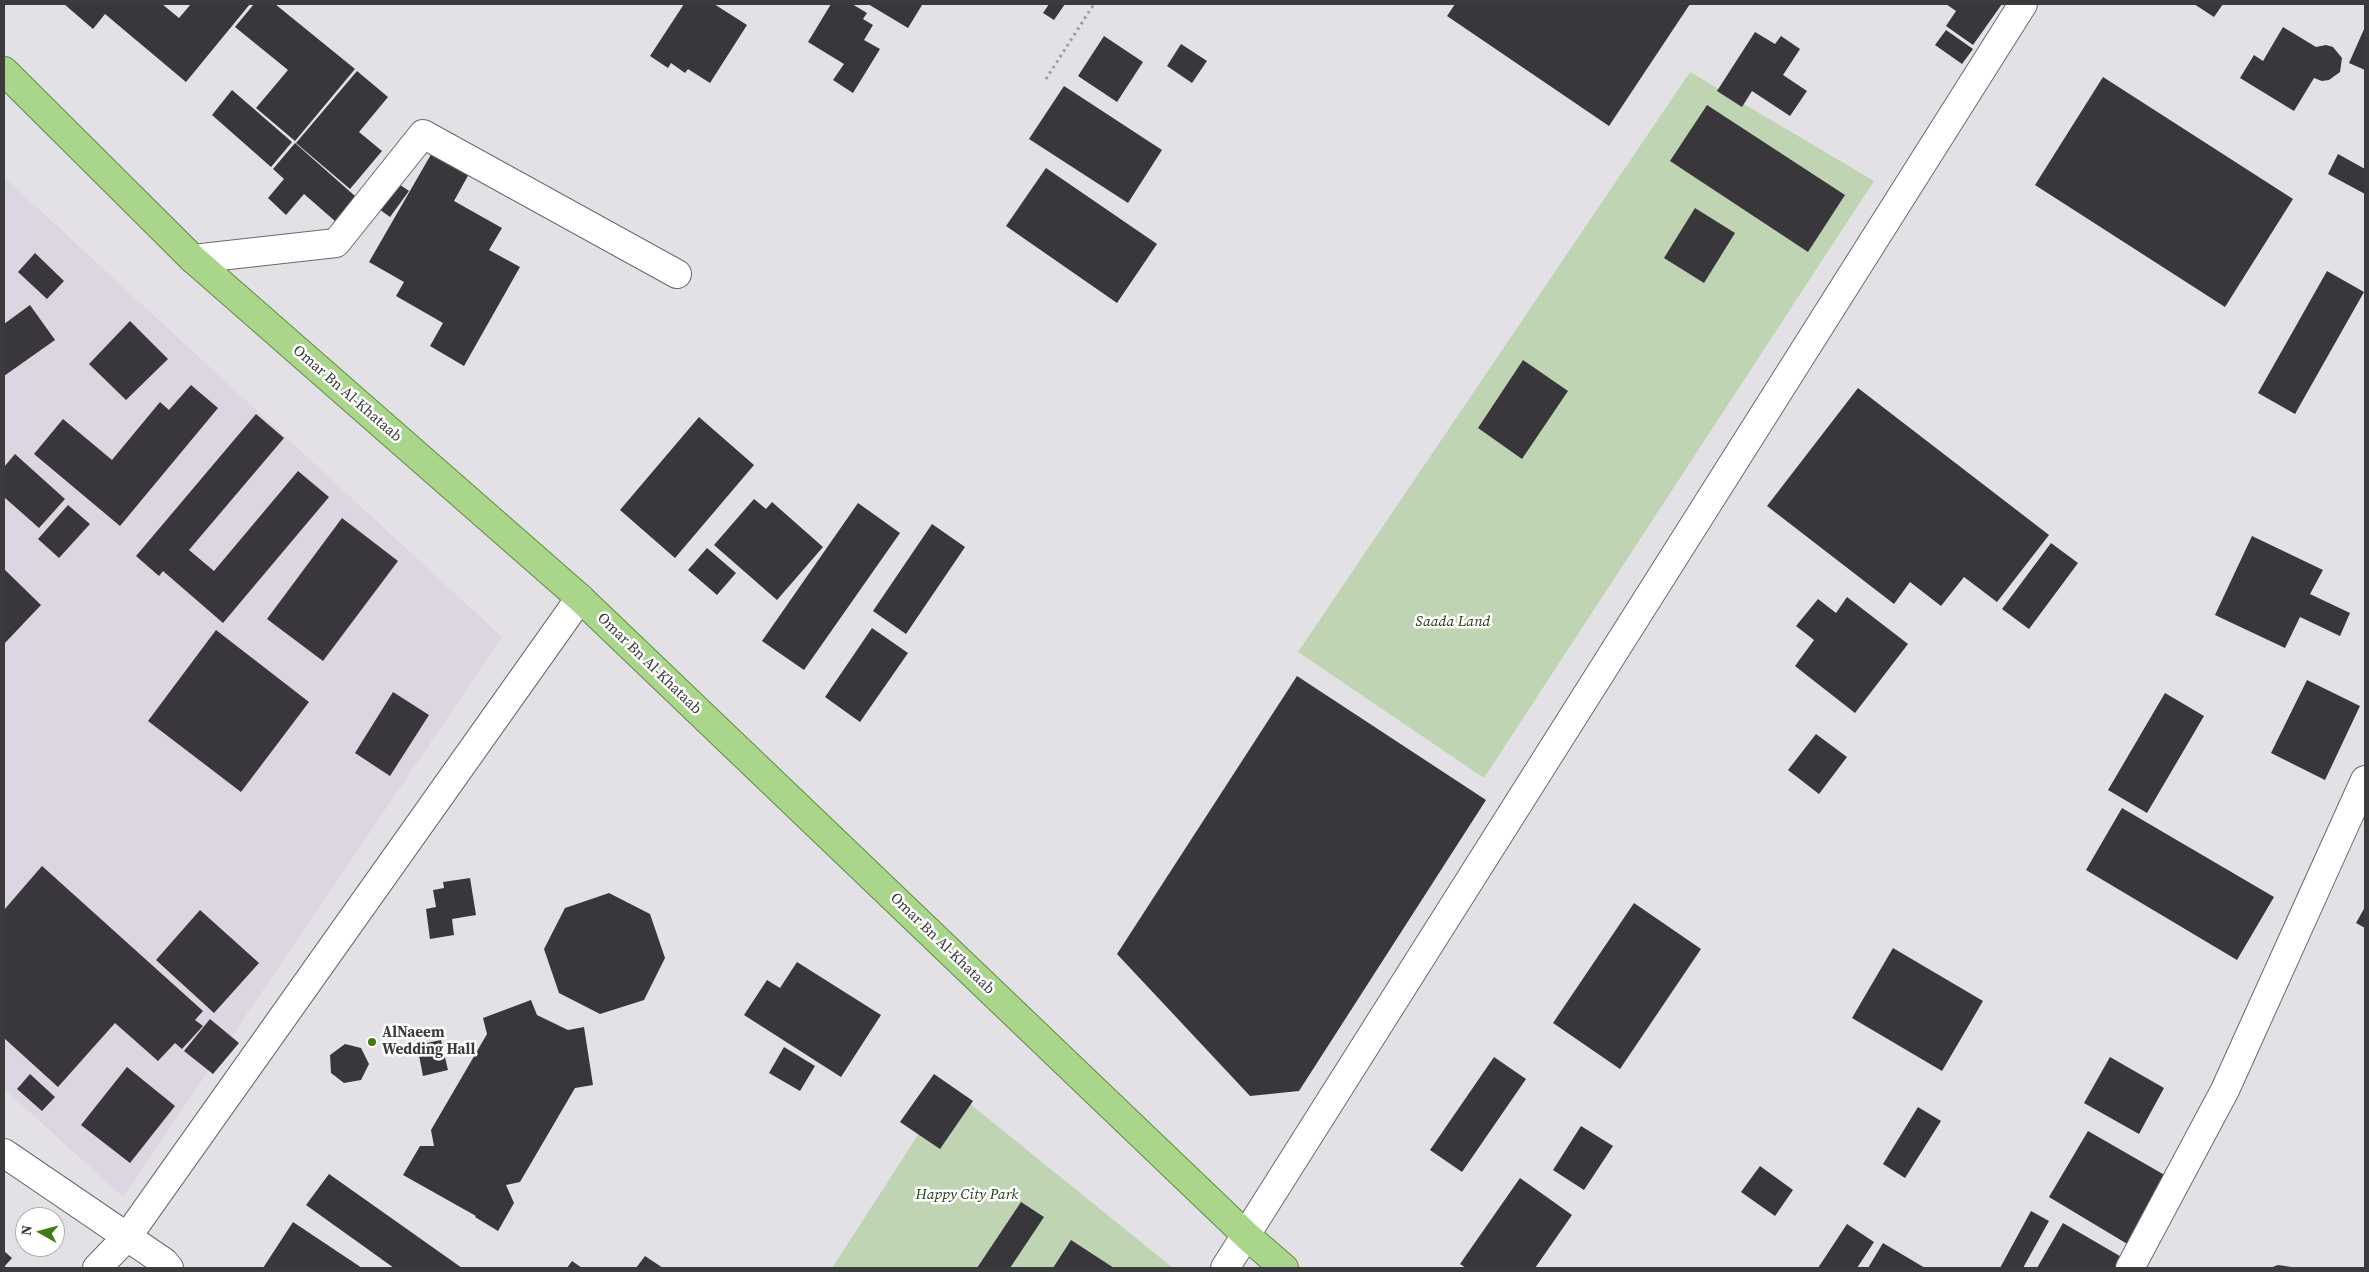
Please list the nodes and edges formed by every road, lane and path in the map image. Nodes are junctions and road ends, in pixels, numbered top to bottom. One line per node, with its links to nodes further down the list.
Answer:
1 (1094, 4): 4 (path)
2 (2023, 4): 10 (street)
3 (4, 71): 5 (main road, Omar Bn Al-Khataab)
4 (1046, 79)
5 (193, 258): 6 (street); 7 (main road, Omar Bn Al-Khataab)
6 (678, 274)
7 (580, 598): 10 (main road, Omar Bn Al-Khataab); 11 (street)
8 (2365, 780): 16 (street)
9 (4, 1154): 11 (street)
10 (1247, 1236): 14 (street); 15 (main road, Omar Bn Al-Khataab)
11 (127, 1237): 12 (street); 13 (street)
12 (97, 1268)
13 (169, 1268)
14 (1225, 1268)
15 (1284, 1268)
16 (2130, 1268)

